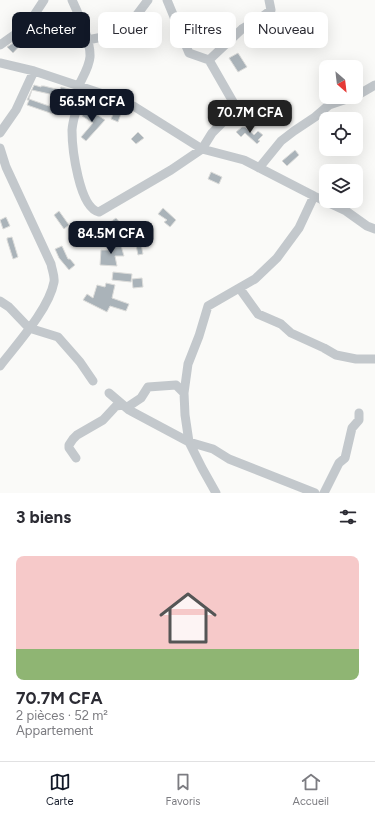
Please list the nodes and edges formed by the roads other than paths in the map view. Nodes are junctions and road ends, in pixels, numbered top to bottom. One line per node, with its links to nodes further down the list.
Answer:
1 (44, 0): 10 (street)
2 (72, 0): 6 (street)
3 (148, 0): 9 (street)
4 (167, 0): 12 (street)
5 (269, 0): 7 (street)
6 (77, 12)
7 (268, 12)
8 (244, 28): 12 (street)
9 (90, 39)
10 (0, 45)
11 (88, 48): 16 (street)
12 (209, 60): 19 (street)
13 (0, 63): 14 (street)
14 (34, 71): 16 (street); 21 (street)
15 (375, 85): 17 (street)
16 (81, 88): 23 (street); 23 (street)
17 (363, 92)
18 (332, 104): 24 (street)
19 (236, 108): 20 (street); 23 (street)
20 (244, 121)
21 (0, 133)
22 (0, 148): 29 (street)
23 (202, 149): 24 (street)
24 (259, 168): 25 (street)
25 (314, 196): 26 (street); 27 (street)
26 (375, 229)
27 (240, 289): 30 (street); 34 (street)
28 (0, 301): 29 (street)
29 (29, 328): 31 (street); 32 (street)
30 (375, 359)
31 (0, 366)
32 (93, 381)
33 (109, 393): 35 (street)
34 (184, 393): 35 (street); 37 (street)
35 (126, 408): 37 (street); 38 (street)
36 (359, 413): 41 (street)
37 (190, 442): 39 (street); 40 (street)
38 (76, 458)
39 (216, 493)
40 (315, 493)
41 (324, 493)

